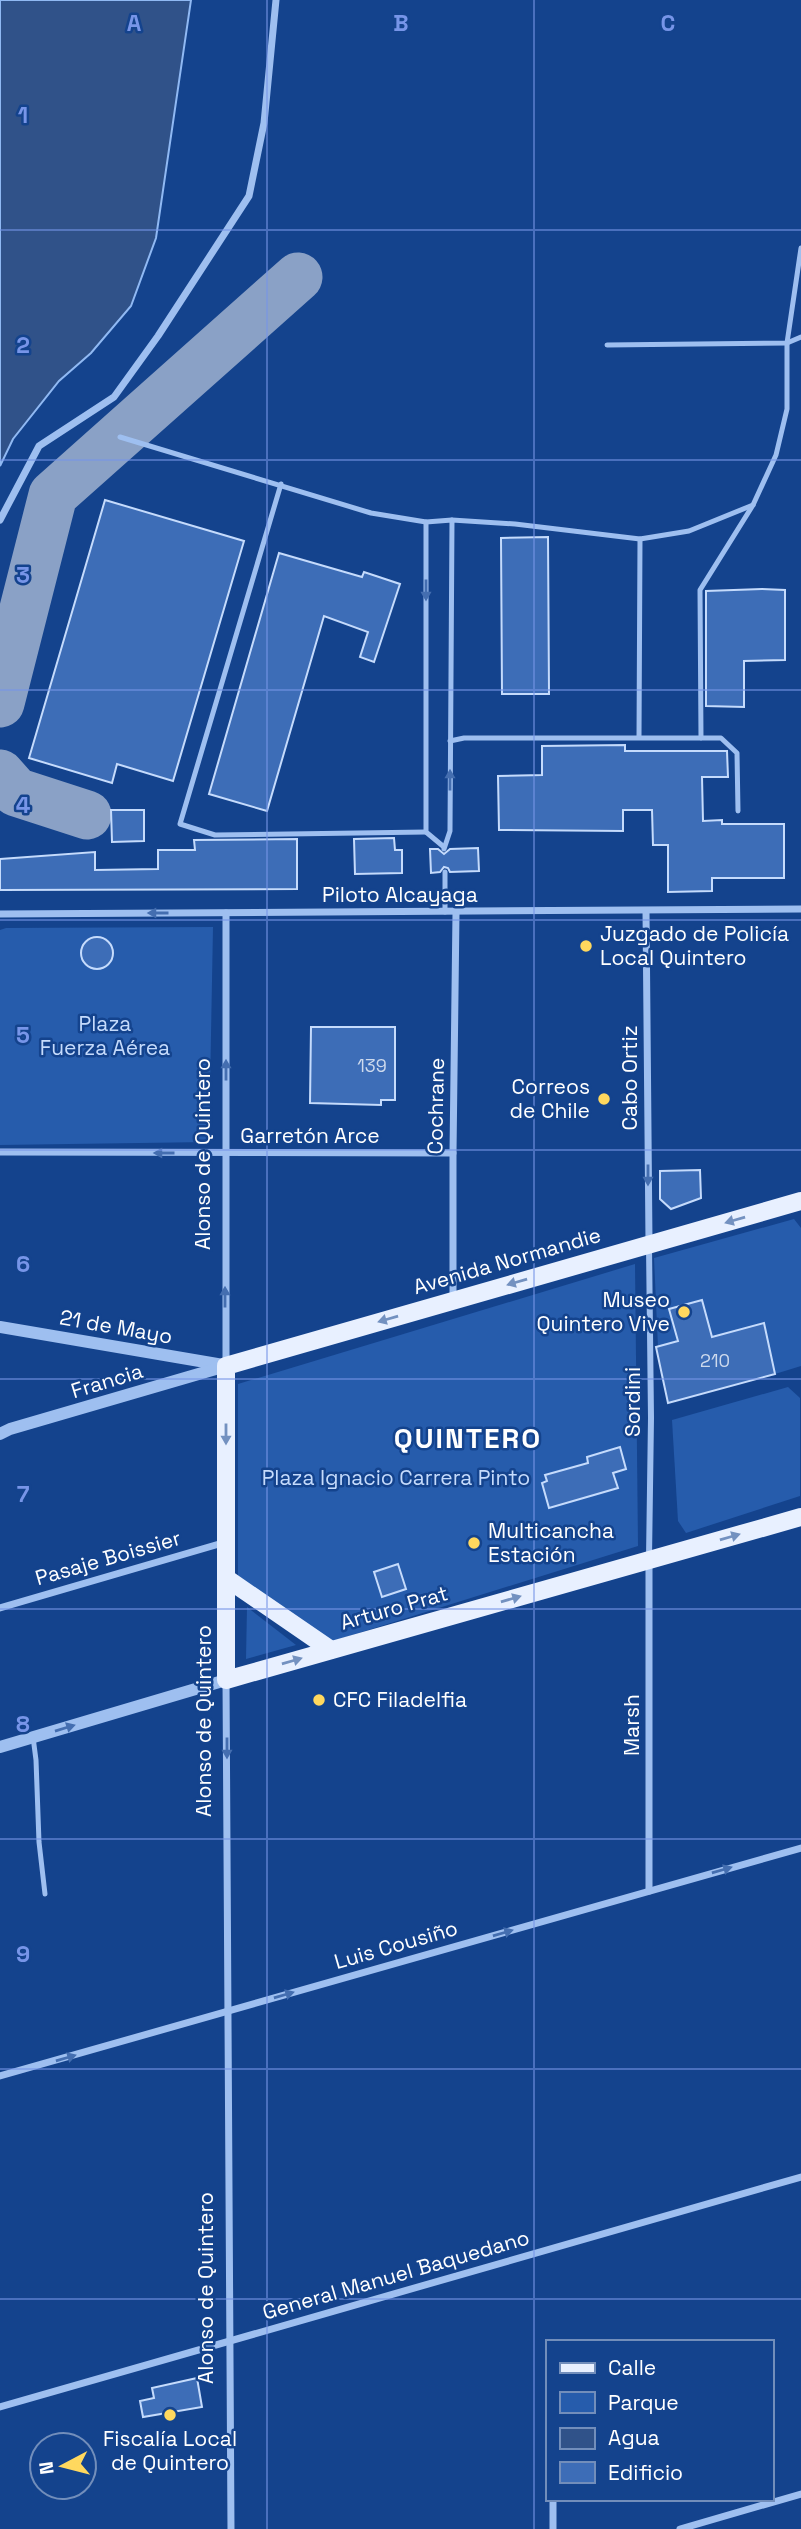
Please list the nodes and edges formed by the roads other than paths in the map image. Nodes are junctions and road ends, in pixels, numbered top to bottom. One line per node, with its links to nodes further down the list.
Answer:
1 (276, 0): 9 (street)
2 (801, 248): 4 (lane)
3 (801, 337): 4 (lane)
4 (787, 343): 5 (lane); 8 (lane)
5 (607, 345)
6 (120, 437): 7 (lane)
7 (281, 484): 11 (lane); 17 (lane)
8 (753, 505): 12 (lane); 14 (lane)
9 (0, 520)
10 (452, 520): 11 (lane); 12 (lane); 15 (lane)
11 (426, 522): 17 (lane, one-way to 17)
12 (640, 539): 13 (lane)
13 (639, 737): 14 (lane); 15 (lane)
14 (701, 738): 16 (lane)
15 (450, 741): 17 (lane, one-way to 15)
16 (738, 811)
17 (426, 832)
18 (444, 872): 21 (lane)
19 (801, 909): 20 (street, Piloto Alcayaga)
20 (646, 911): 23 (street, Piloto Alcayaga); 29 (street, Cabo Ortiz, one-way to 29)
21 (445, 912): 22 (street, Piloto Alcayaga); 23 (street, Piloto Alcayaga)
22 (226, 913): 24 (street, Piloto Alcayaga, one-way to 24); 26 (street, Alonso de Quintero, one-way to 22)
23 (456, 913): 27 (street, Cochrane)
24 (0, 914)
25 (0, 1152): 26 (street, Garretón Arce, one-way to 25)
26 (225, 1153): 27 (street, Garretón Arce); 32 (street, Alonso de Quintero, one-way to 26)
27 (453, 1153): 30 (street, Cochrane)
28 (801, 1201): 29 (main road, Avenida Normandie, one-way to 29)
29 (649, 1244): 30 (main road, Avenida Normandie, one-way to 30); 36 (street, Sordini)
30 (453, 1300): 32 (main road, Avenida Normandie, one-way to 32)
31 (0, 1326): 32 (street, 21 de Mayo)
32 (226, 1366): 33 (street, Francia); 35 (main road, Alonso de Quintero, one-way to 35)
33 (0, 1434)
34 (801, 1517): 36 (main road, Arturo Prat, one-way to 34)
35 (226, 1542): 37 (main road, Alonso de Quintero); 38 (street, Pasaje Boissier)
36 (649, 1560): 39 (main road, Arturo Prat, one-way to 36); 44 (street, Marsh)
37 (226, 1578): 39 (main road); 40 (main road, Alonso de Quintero)
38 (0, 1608)
39 (331, 1650): 40 (main road, Arturo Prat, one-way to 39)
40 (226, 1680): 41 (street, Arturo Prat, one-way to 40); 46 (street, Alonso de Quintero, one-way to 46)
41 (33, 1737): 42 (street, Arturo Prat); 45 (lane)
42 (0, 1747)
43 (801, 1848): 44 (street, Luis Cousiño, one-way to 43)
44 (649, 1891): 46 (street, Luis Cousiño, one-way to 44)
45 (45, 1894)
46 (228, 2011): 47 (street, Luis Cousiño, one-way to 46); 49 (street, Alonso de Quintero)
47 (0, 2076)
48 (801, 2177): 49 (street, General Manuel Baquedano)
49 (228, 2342): 50 (street, General Manuel Baquedano); 53 (street, Alonso de Quintero)
50 (0, 2407)
51 (801, 2494): 55 (street)
52 (552, 2501): 54 (street)
53 (231, 2529)
54 (553, 2529)
55 (680, 2529)

